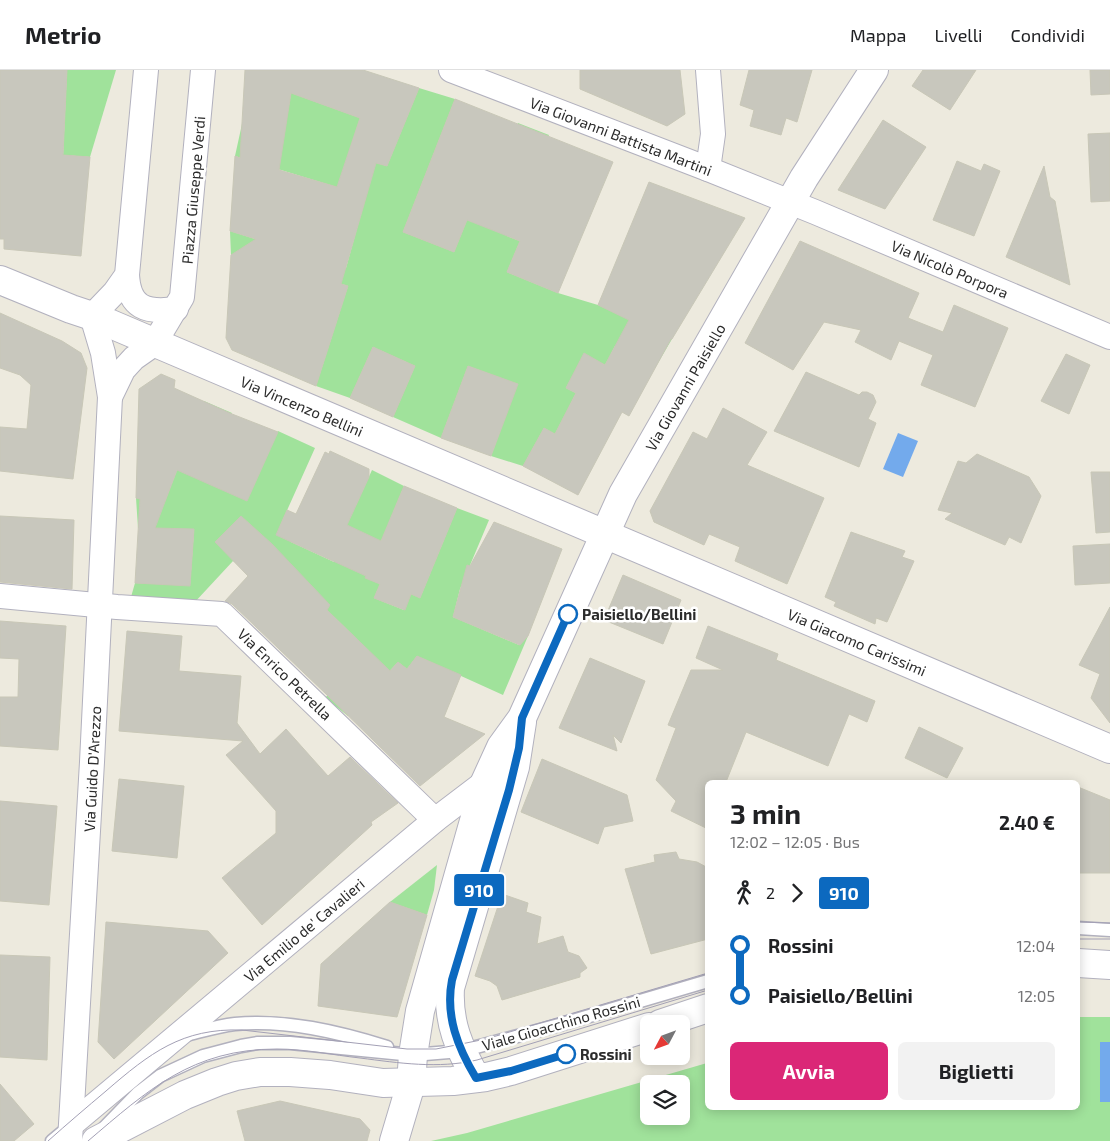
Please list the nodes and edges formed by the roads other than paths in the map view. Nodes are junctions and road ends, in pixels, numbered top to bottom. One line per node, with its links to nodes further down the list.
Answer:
1 (146, 70): 8 (street)
2 (203, 70): 10 (street, Piazza Giuseppe Verdi)
3 (451, 70): 6 (street, Via Giovanni Battista Martini)
4 (708, 70): 6 (street)
5 (874, 70): 7 (street, Via Giovanni Paisiello)
6 (708, 169): 7 (street, Via Giovanni Battista Martini)
7 (791, 202): 12 (street, Via Nicolò Porpora); 15 (street, Via Giovanni Paisiello)
8 (127, 275): 10 (street); 11 (street)
9 (0, 280): 11 (street, Via Vincenzo Bellini)
10 (176, 309): 13 (street, Piazza Giuseppe Verdi)
11 (92, 316): 13 (street, Via Vincenzo Bellini); 14 (street, Via Guido D'Arezzo)
12 (1110, 337)
13 (154, 344): 14 (street, Via Guido D'Arezzo); 15 (street, Via Vincenzo Bellini)
14 (110, 397): 17 (street, Via Guido D'Arezzo)
15 (604, 535): 18 (street, Via Giovanni Paisiello); 19 (street, Via Giacomo Carissimi)
16 (0, 596): 17 (street, Via Enrico Petrella)
17 (100, 606): 21 (street, Via Enrico Petrella); 35 (street, Via Guido D'Arezzo)
18 (522, 718): 20 (street, Via Giovanni Paisiello); 31 (street, Via Giovanni Paisiello)
19 (1110, 750)
20 (485, 782): 21 (street, Via Emilio de' Cavalieri); 32 (street, Via Giovanni Paisiello)
21 (435, 820): 30 (street, Via Emilio de' Cavalieri)
22 (1080, 928): 23 (lane)
23 (1110, 930)
24 (1080, 963): 25 (street)
25 (1110, 964)
26 (705, 982): 31 (lane, Viale Gioacchino Rossini)
27 (705, 1009): 28 (street)
28 (687, 1015)
29 (640, 1030): 33 (street, Viale Gioacchino Rossini)
30 (173, 1040): 32 (lane, Viale Gioacchino Rossini); 35 (street, Viale Gioacchino Rossini)
31 (462, 1051): 32 (lane, Viale Gioacchino Rossini); 33 (street, Via Giovanni Paisiello)
32 (413, 1055): 34 (street, Via Giovanni Paisiello); 37 (lane, Viale Gioacchino Rossini)
33 (476, 1078): 34 (street, Viale Gioacchino Rossini)
34 (411, 1084): 37 (street, Viale Gioacchino Rossini); 38 (street, Via Giovanni Paisiello)
35 (71, 1133): 36 (lane, Viale Gioacchino Rossini)
36 (52, 1141)
37 (94, 1141)
38 (394, 1141)

